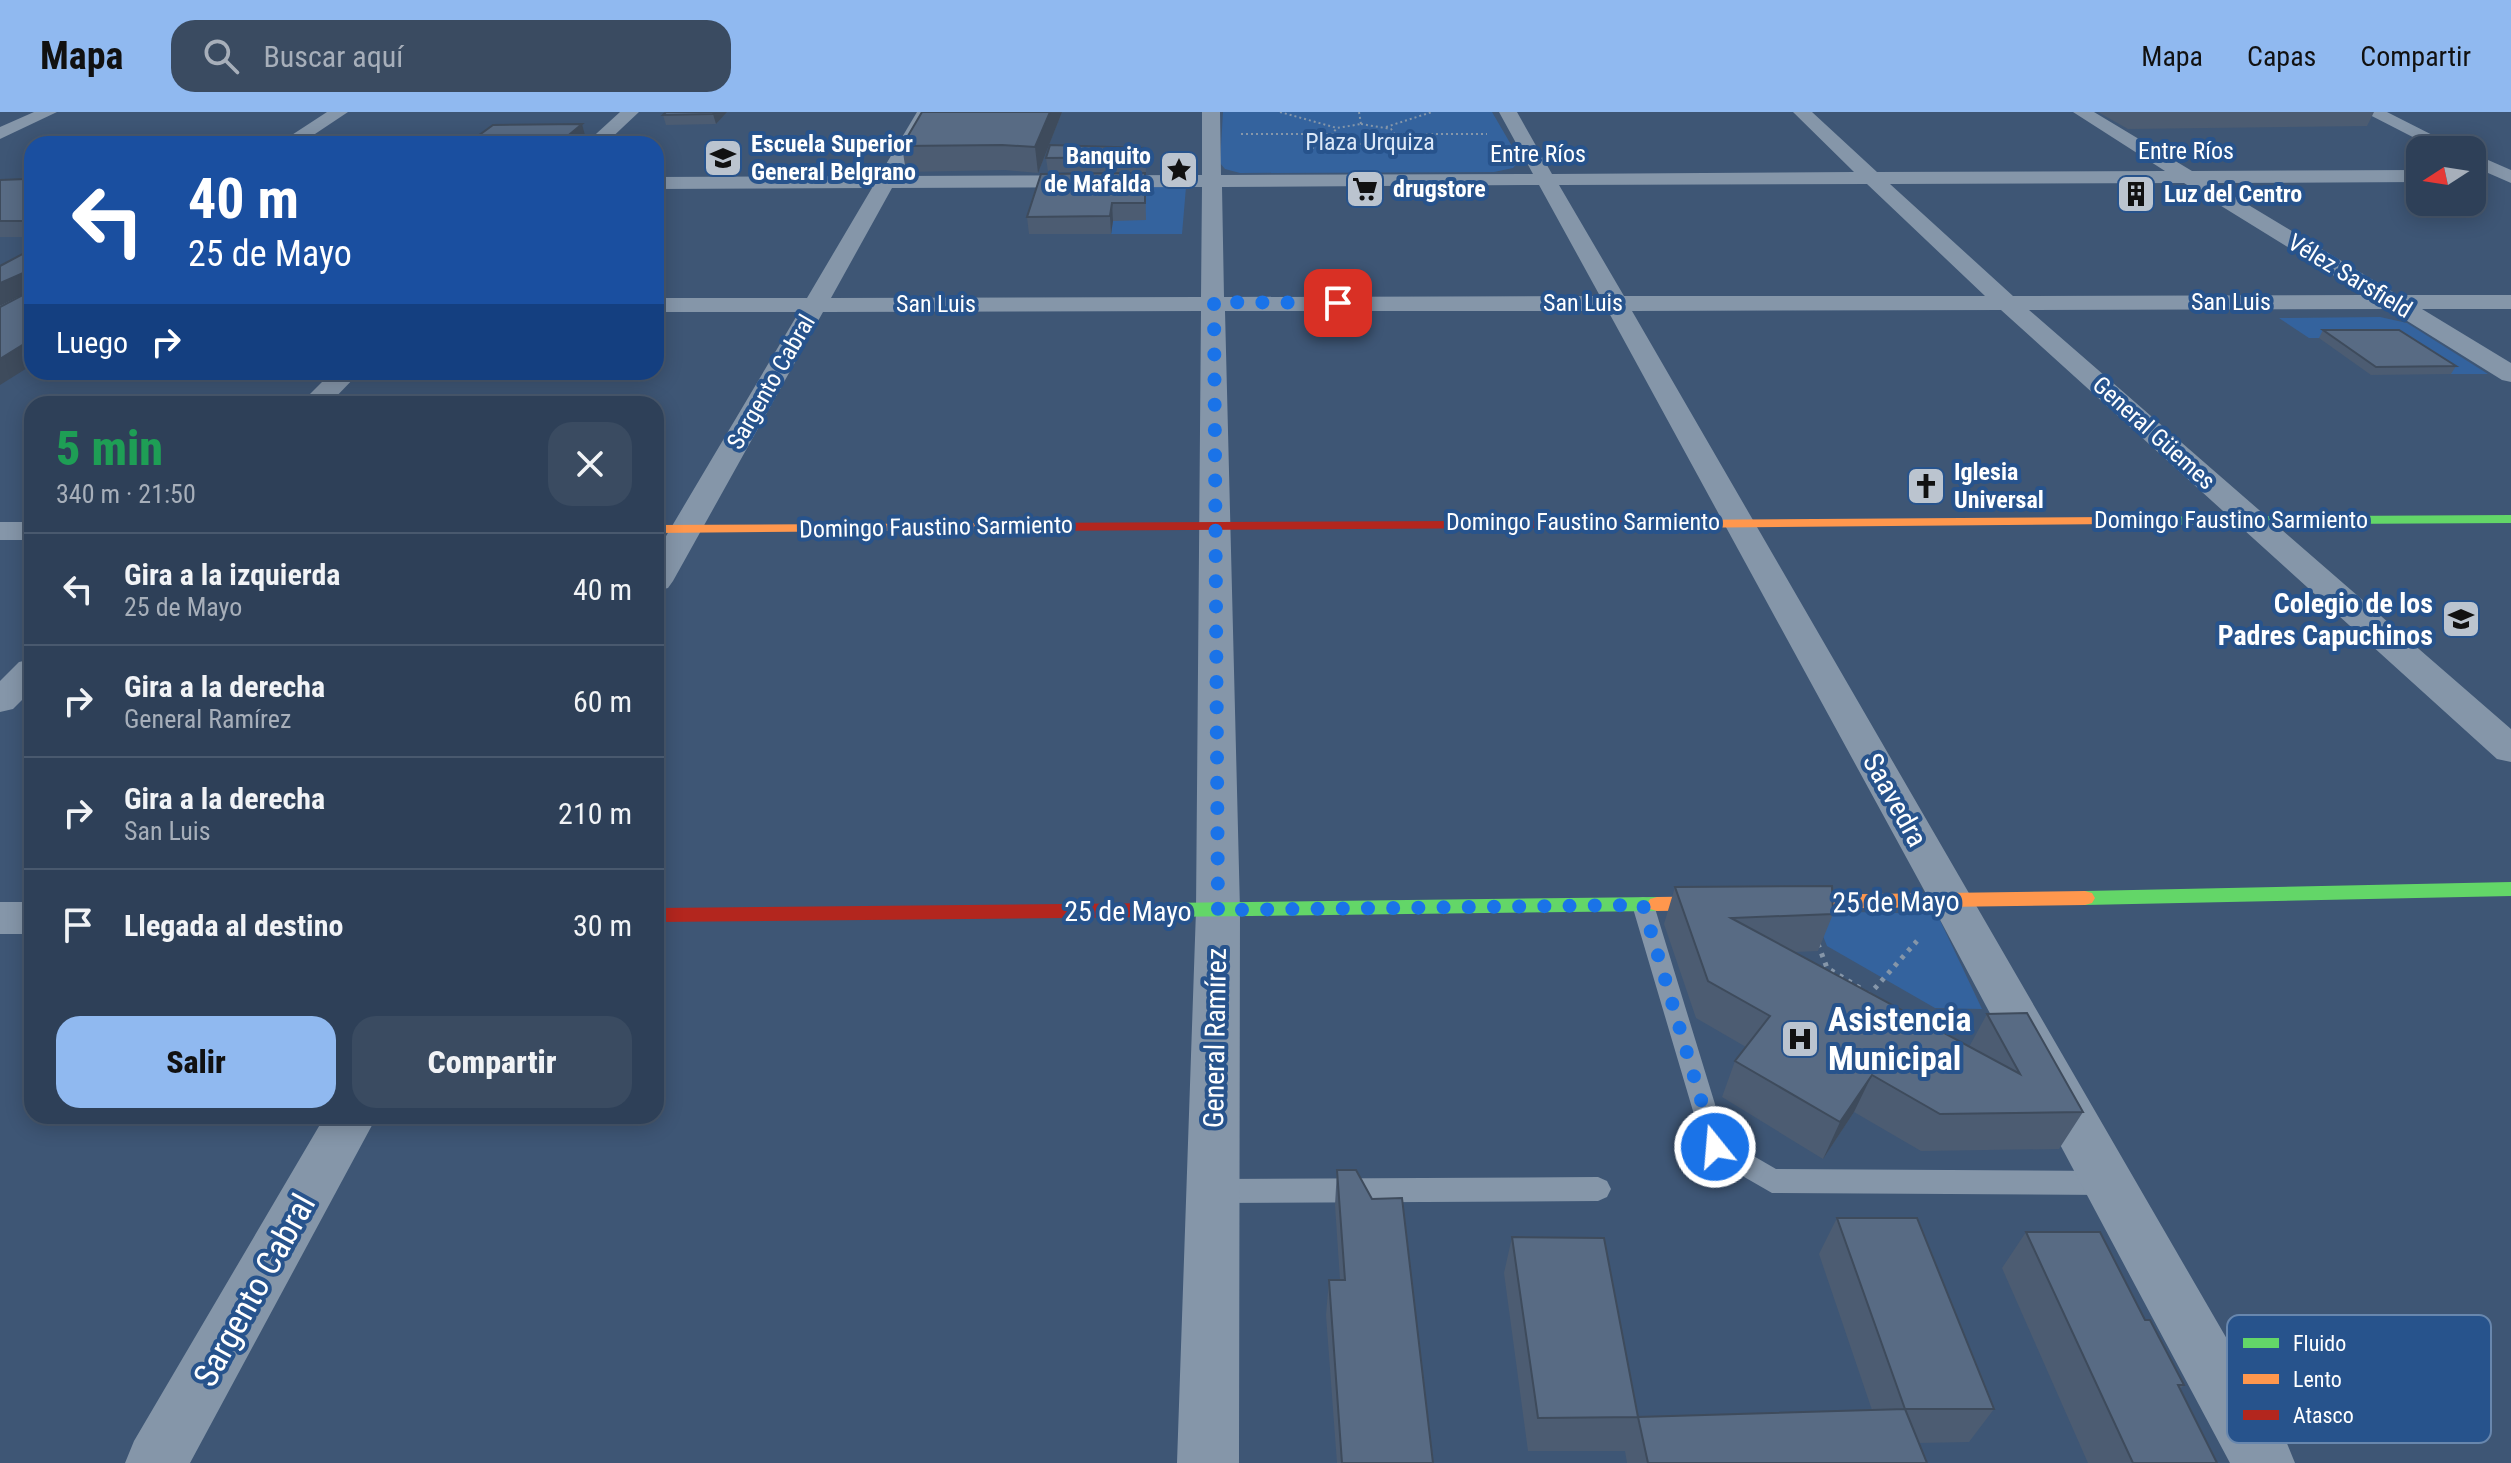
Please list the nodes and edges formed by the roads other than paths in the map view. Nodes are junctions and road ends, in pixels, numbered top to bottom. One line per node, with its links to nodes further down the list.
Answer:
1 (48, 112): 10 (street)
2 (339, 112): 11 (street)
3 (630, 112): 12 (street)
4 (926, 112): 23 (street, Sargento Cabral)
5 (1211, 112): 21 (street, General Ramírez)
6 (1508, 112): 20 (street, Saavedra)
7 (1802, 112): 19 (street, General Güemes)
8 (2082, 112): 18 (street, Vélez Sarsfield)
9 (2373, 112): 13 (street)
10 (0, 134)
11 (300, 136)
12 (603, 136)
13 (2424, 136)
14 (2486, 165): 17 (street)
15 (2406, 176): 18 (street, Entre Ríos)
16 (2486, 176): 17 (street)
17 (2510, 176)
18 (2189, 177): 19 (street, Entre Ríos); 25 (street, Vélez Sarsfield)
19 (1871, 179): 20 (street, Entre Ríos); 28 (street, General Güemes)
20 (1546, 180): 21 (street, Entre Ríos); 29 (street, Saavedra)
21 (1211, 181): 23 (street, Entre Ríos); 24 (street, General Ramírez)
22 (664, 183): 23 (street, Entre Ríos)
23 (885, 183): 31 (street, Sargento Cabral)
24 (1214, 302): 29 (street, San Luis); 31 (street, San Luis); 39 (street, General Ramírez)
25 (2393, 302): 26 (street, San Luis); 28 (street, San Luis); 33 (street, Vélez Sarsfield)
26 (2511, 302)
27 (22, 303): 32 (street)
28 (2009, 303): 29 (street, San Luis); 38 (street, General Güemes)
29 (1618, 304): 37 (street, Saavedra)
30 (664, 305): 31 (street, San Luis)
31 (815, 305): 41 (street, Sargento Cabral)
32 (0, 320)
33 (2511, 374)
34 (339, 380): 35 (street)
35 (322, 396)
36 (2511, 519): 38 (street, Domingo Faustino Sarmiento)
37 (1738, 521): 38 (street, Domingo Faustino Sarmiento); 39 (street, Domingo Faustino Sarmiento); 49 (street, Saavedra)
38 (2252, 521): 47 (street, General Güemes)
39 (1215, 524): 41 (street, Domingo Faustino Sarmiento); 51 (street, General Ramírez)
40 (664, 529): 41 (street, Domingo Faustino Sarmiento)
41 (686, 529): 44 (street, Sargento Cabral)
42 (0, 531): 43 (street)
43 (24, 531)
44 (664, 567)
45 (24, 678): 46 (street)
46 (0, 701)
47 (2511, 750)
48 (2511, 889): 49 (street, 25 de Mayo)
49 (1952, 901): 50 (street, 25 de Mayo); 56 (street, Saavedra)
50 (1643, 905): 51 (street, 25 de Mayo); 56 (lane)
51 (1218, 910): 52 (street, 25 de Mayo); 58 (street, General Ramírez)
52 (664, 915)
53 (0, 918): 54 (street)
54 (24, 918)
55 (347, 1124): 61 (street, Sargento Cabral)
56 (2107, 1183): 59 (street, Saavedra)
57 (1598, 1189): 58 (lane)
58 (1211, 1191): 62 (street, General Ramírez)
59 (2227, 1397)
60 (2253, 1443): 63 (street, Saavedra)
61 (156, 1463)
62 (1208, 1463)
63 (2264, 1463)

